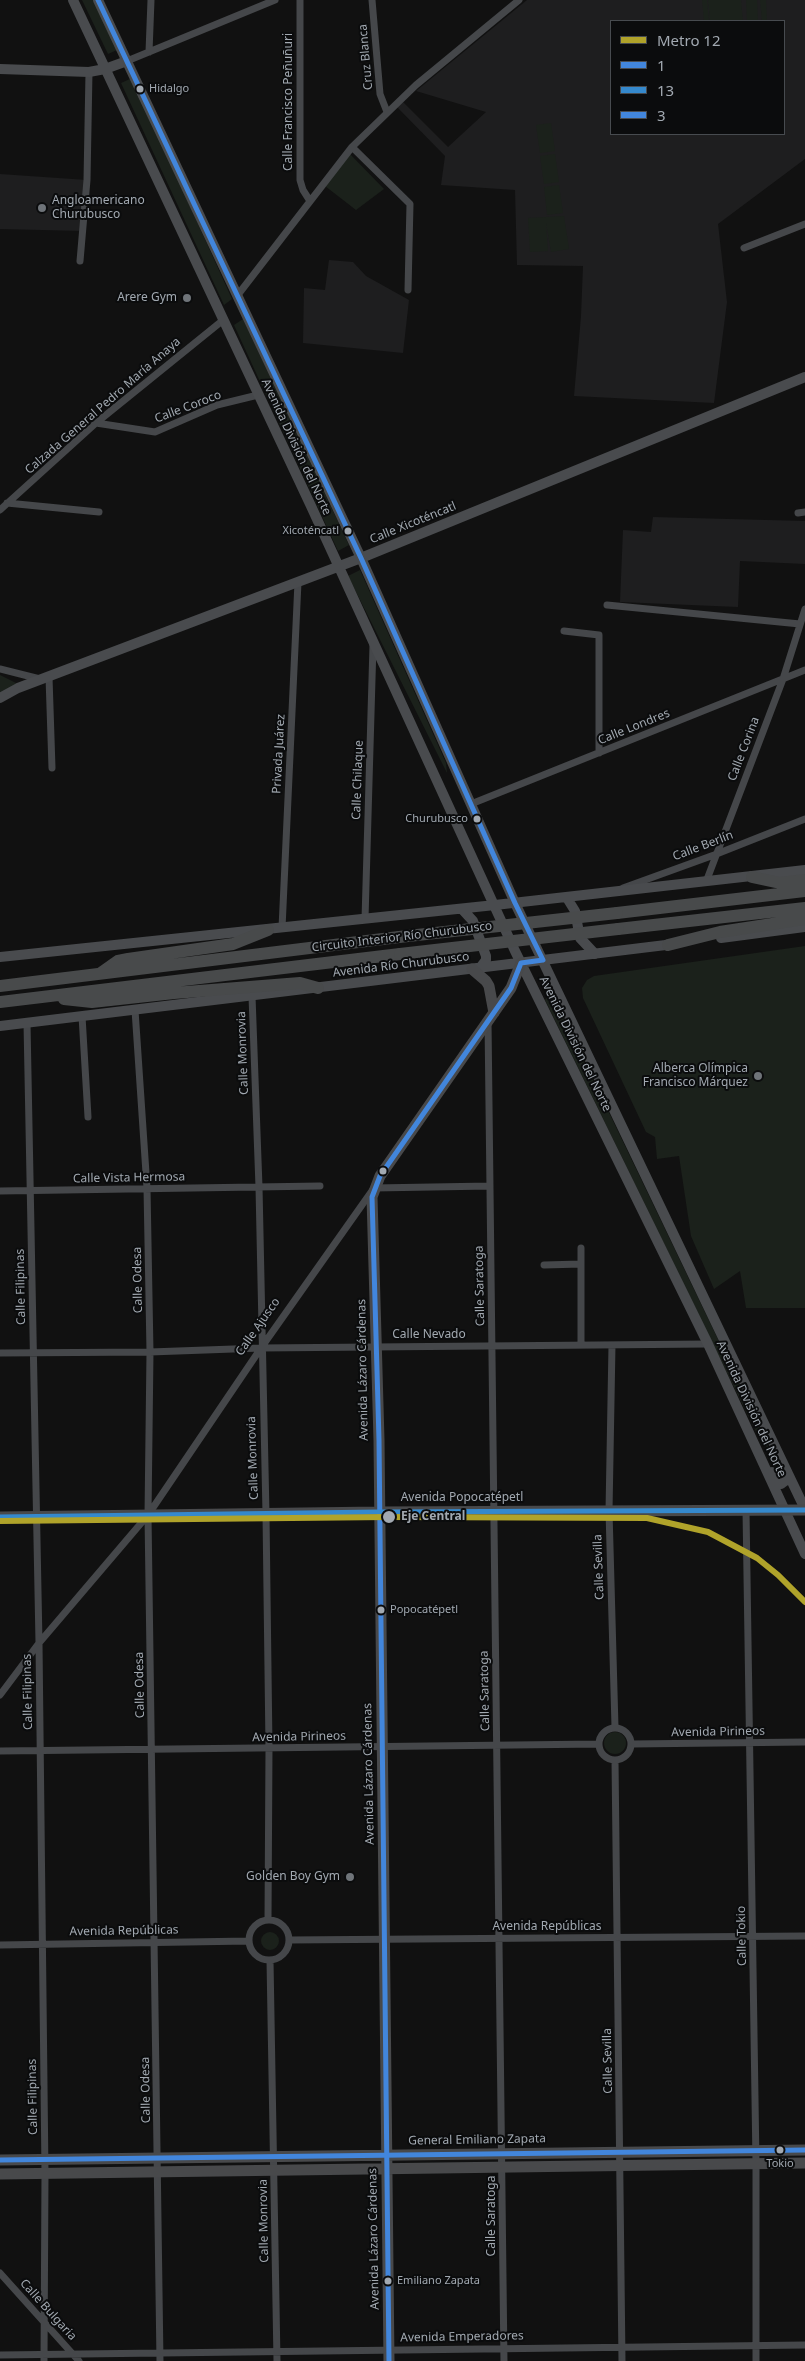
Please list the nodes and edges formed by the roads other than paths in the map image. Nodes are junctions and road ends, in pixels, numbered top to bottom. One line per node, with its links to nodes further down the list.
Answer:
1 (73, 0): 11 (main road, Avenida División del Norte)
2 (98, 0): 9 (main road, Avenida División del Norte)
3 (151, 0): 8 (street)
4 (275, 0): 8 (street)
5 (300, 0): 15 (street, Calle Francisco Peñuñuri)
6 (372, 0): 13 (street, Cruz Blanca)
7 (519, 0): 13 (street)
8 (149, 52): 9 (street)
9 (127, 61): 11 (main road); 20 (main road, Avenida División del Norte)
10 (0, 69): 12 (main road)
11 (106, 69): 12 (main road); 21 (main road, Avenida División del Norte)
12 (90, 72): 18 (street)
13 (386, 112): 14 (street)
14 (352, 146): 15 (street); 19 (street)
15 (310, 202): 20 (street)
16 (805, 224): 17 (street)
17 (744, 248)
18 (80, 261)
19 (408, 290)
20 (237, 296): 28 (main road, Avenida División del Norte)
21 (222, 320): 23 (main road, Avenida División del Norte); 24 (street, Calzada General Pedro María Anaya)
22 (805, 377): 28 (main road, Calle Xicoténcatl)
23 (258, 395): 24 (street, Calle Coroco); 29 (main road, Avenida División del Norte)
24 (96, 423): 25 (street, Calzada General Pedro María Anaya)
25 (8, 503): 26 (street, Calzada General Pedro María Anaya); 27 (street)
26 (0, 510)
27 (99, 512)
28 (361, 558): 29 (main road, Calle Xicoténcatl); 43 (main road, Avenida División del Norte)
29 (338, 566): 30 (main road, Calle Xicoténcatl); 35 (main road, Avenida División del Norte)
30 (298, 582): 38 (main road, Calle Xicoténcatl); 62 (street, Privada Juárez)
31 (607, 605): 33 (street)
32 (805, 609): 33 (street, Calle Corina)
33 (800, 624): 39 (street, Calle Corina)
34 (564, 631): 41 (street)
35 (373, 642): 55 (main road, Avenida División del Norte); 59 (street, Calle Chilaque)
36 (0, 669): 38 (street)
37 (805, 670): 39 (street, Calle Londres)
38 (46, 678): 40 (main road, Calle Xicoténcatl); 42 (street)
39 (783, 679): 41 (street, Calle Londres); 45 (street, Calle Corina)
40 (0, 698)
41 (599, 753): 43 (street, Calle Londres)
42 (52, 768)
43 (471, 804): 54 (main road, Avenida División del Norte)
44 (805, 819): 45 (street, Calle Berlín)
45 (714, 855): 49 (street, Calle Corina); 51 (street, Calle Berlín)
46 (805, 870): 47 (main road)
47 (752, 877): 48 (highway); 49 (main road)
48 (805, 880)
49 (706, 882): 51 (main road)
50 (805, 891): 72 (highway, Circuito Interior Río Churubusco, bridge)
51 (608, 893): 52 (main road)
52 (583, 896): 53 (main road); 58 (main road)
53 (566, 898): 54 (main road); 58 (main road)
54 (515, 903): 55 (main road); 69 (main road, Avenida División del Norte)
55 (495, 905): 57 (main road); 70 (main road, Avenida División del Norte)
56 (805, 908): 76 (highway, Circuito Interior Río Churubusco, bridge)
57 (462, 909): 59 (main road); 71 (main road)
58 (575, 911): 64 (main road)
59 (365, 919): 62 (main road)
60 (805, 919): 65 (highway)
61 (805, 927): 65 (main road, Avenida Río Churubusco)
62 (282, 928): 63 (main road)
63 (268, 930): 67 (main road); 72 (highway)
64 (580, 938): 66 (main road); 68 (main road)
65 (668, 945): 66 (main road, Avenida Río Churubusco)
66 (595, 954): 68 (main road, Avenida Río Churubusco)
67 (0, 957)
68 (570, 957): 69 (main road, Avenida Río Churubusco)
69 (544, 960): 70 (main road, Avenida Río Churubusco); 104 (main road, Avenida División del Norte)
70 (521, 963): 71 (main road, Avenida Río Churubusco); 80 (main road, Calle Ajusco); 94 (main road, Avenida División del Norte)
71 (476, 969): 74 (main road, Avenida Río Churubusco); 80 (main road)
72 (98, 975): 73 (highway, Circuito Interior Río Churubusco)
73 (0, 986)
74 (318, 988): 75 (main road, Avenida Río Churubusco); 76 (highway)
75 (252, 996): 78 (main road, Avenida Río Churubusco); 86 (street, Calle Monrovia)
76 (41, 997): 77 (highway, Circuito Interior Río Churubusco)
77 (0, 1002)
78 (135, 1010): 79 (main road, Avenida Río Churubusco); 87 (street, Calle Odesa)
79 (82, 1016): 81 (main road, Avenida Río Churubusco); 83 (street)
80 (491, 1016): 85 (street, Calle Saratoga); 88 (main road, Calle Ajusco)
81 (27, 1023): 82 (main road, Avenida Río Churubusco); 89 (street, Calle Filipinas)
82 (0, 1026)
83 (88, 1117)
84 (320, 1186): 86 (street, Calle Vista Hermosa)
85 (490, 1186): 88 (street); 97 (street, Calle Saratoga)
86 (259, 1187): 87 (street, Calle Vista Hermosa); 99 (street, Calle Monrovia)
87 (147, 1188): 89 (street, Calle Vista Hermosa); 100 (street, Calle Odesa)
88 (374, 1188): 98 (main road, Avenida Lázaro Cárdenas); 99 (street, Calle Ajusco)
89 (30, 1190): 90 (street, Calle Vista Hermosa); 101 (street, Calle Filipinas)
90 (0, 1191)
91 (581, 1248): 92 (street)
92 (581, 1264): 93 (street); 95 (street)
93 (544, 1265)
94 (708, 1344): 96 (street, Calle Nevado); 103 (main road, Avenida División del Norte)
95 (581, 1345): 96 (street, Calle Nevado); 97 (street, Calle Nevado)
96 (612, 1345): 109 (street, Calle Sevilla)
97 (492, 1346): 98 (street, Calle Nevado); 108 (street, Calle Saratoga)
98 (377, 1347): 99 (street, Calle Nevado); 110 (main road, Avenida Lázaro Cárdenas)
99 (261, 1348): 100 (street, Calle Nevado); 111 (street, Calle Monrovia); 112 (street, Calle Ajusco)
100 (150, 1352): 101 (street, Calle Nevado); 112 (street, Calle Odesa)
101 (33, 1353): 102 (street, Calle Nevado); 113 (street, Calle Filipinas)
102 (0, 1354)
103 (749, 1434): 104 (main road); 107 (main road, Avenida División del Norte)
104 (787, 1473): 105 (main road, Avenida División del Norte)
105 (805, 1509): 107 (main road, Avenida Popocatépetl)
106 (746, 1510): 107 (main road, Avenida Popocatépetl); 109 (main road, Avenida Popocatépetl); 119 (street, Calle Tokio)
107 (784, 1510): 115 (main road, Avenida División del Norte)
108 (494, 1511): 109 (main road, Avenida Popocatépetl); 110 (main road, Avenida Popocatépetl); 123 (street, Calle Saratoga)
109 (609, 1511): 118 (street, Calle Sevilla)
110 (380, 1512): 111 (main road, Avenida Popocatépetl); 124 (main road, Avenida Lázaro Cárdenas)
111 (266, 1514): 112 (main road, Avenida Popocatépetl); 125 (street, Calle Monrovia)
112 (148, 1515): 113 (main road, Avenida Popocatépetl); 116 (street, Calle Ajusco); 126 (street, Calle Odesa)
113 (36, 1516): 114 (main road, Avenida Popocatépetl); 116 (street, Calle Filipinas)
114 (0, 1517)
115 (805, 1554)
116 (39, 1643): 117 (street, Calle Ajusco); 128 (street, Calle Filipinas)
117 (0, 1694)
118 (615, 1727): 121 (street); 122 (street)
119 (751, 1742): 120 (street, Avenida Pirineos); 122 (street, Avenida Pirineos); 131 (street, Calle Tokio)
120 (805, 1742)
121 (599, 1744): 123 (street, Avenida Pirineos); 129 (street)
122 (632, 1744): 129 (street)
123 (497, 1745): 124 (street, Avenida Pirineos); 133 (street, Calle Saratoga)
124 (382, 1747): 125 (street, Avenida Pirineos); 136 (main road, Avenida Lázaro Cárdenas)
125 (269, 1748): 126 (street, Avenida Pirineos); 130 (street, Calle Monrovia)
126 (152, 1750): 128 (street, Avenida Pirineos); 138 (street, Calle Odesa)
127 (0, 1751): 128 (street, Avenida Pirineos)
128 (40, 1751): 139 (street, Calle Filipinas)
129 (615, 1760): 134 (street, Calle Sevilla)
130 (268, 1920): 135 (street); 137 (street)
131 (753, 1936): 132 (street, Avenida Repúblicas); 134 (street, Avenida Repúblicas); 143 (street, Calle Tokio)
132 (805, 1936)
133 (500, 1938): 134 (street, Avenida Repúblicas); 136 (street, Avenida Repúblicas); 145 (street, Calle Saratoga)
134 (617, 1938): 144 (street, Calle Sevilla)
135 (289, 1940): 136 (street, Avenida Repúblicas); 141 (street)
136 (385, 1940): 146 (main road, Avenida Lázaro Cárdenas)
137 (249, 1941): 138 (street, Avenida Repúblicas); 141 (street)
138 (155, 1942): 139 (street, Avenida Repúblicas); 148 (street, Calle Odesa)
139 (42, 1944): 140 (street, Avenida Repúblicas); 149 (street, Calle Filipinas)
140 (0, 1945)
141 (270, 1960): 147 (street, Calle Monrovia)
142 (805, 2150): 143 (main road, General Emiliano Zapata)
143 (756, 2151): 144 (main road, General Emiliano Zapata); 152 (street, Calle Tokio)
144 (620, 2152): 145 (main road, General Emiliano Zapata); 153 (street, Calle Sevilla)
145 (503, 2154): 146 (main road, General Emiliano Zapata); 154 (street, Calle Saratoga)
146 (387, 2155): 147 (main road, General Emiliano Zapata); 155 (main road, Avenida Lázaro Cárdenas)
147 (274, 2157): 148 (main road, General Emiliano Zapata); 156 (street, Calle Monrovia)
148 (159, 2158): 149 (main road, General Emiliano Zapata); 157 (street, Calle Odesa)
149 (45, 2159): 150 (main road, General Emiliano Zapata); 158 (street, Calle Filipinas)
150 (0, 2160)
151 (805, 2163): 152 (main road)
152 (756, 2164): 153 (main road); 162 (street, Calle Tokio)
153 (621, 2165): 154 (main road); 164 (street, Calle Sevilla)
154 (503, 2167): 155 (main road); 165 (street, Calle Saratoga)
155 (388, 2168): 156 (main road); 166 (main road, Avenida Lázaro Cárdenas)
156 (275, 2169): 157 (main road); 167 (street, Calle Monrovia)
157 (159, 2171): 158 (main road); 168 (street, Calle Odesa)
158 (45, 2173): 159 (main road); 161 (street, Calle Filipinas)
159 (0, 2174)
160 (0, 2273): 161 (street, Calle Bulgaria)
161 (45, 2324): 169 (street, Calle Bulgaria); 171 (street, Calle Filipinas)
162 (755, 2345): 163 (street, Avenida Emperadores); 164 (street, Avenida Emperadores); 178 (street, Calle Tokio)
163 (805, 2345)
164 (622, 2346): 165 (street, Avenida Emperadores); 177 (street, Calle Sevilla)
165 (504, 2348): 166 (street, Avenida Emperadores); 176 (street, Calle Saratoga)
166 (389, 2349): 167 (street, Avenida Emperadores); 175 (main road, Avenida Lázaro Cárdenas)
167 (277, 2350): 168 (street, Avenida Emperadores); 174 (street, Calle Monrovia)
168 (160, 2352): 169 (street, Avenida Emperadores); 173 (street, Calle Odesa)
169 (73, 2354): 171 (street, Avenida Emperadores); 172 (street, Calle Bulgaria)
170 (0, 2355): 171 (street, Avenida Emperadores)
171 (44, 2357)
172 (79, 2361)
173 (160, 2361)
174 (278, 2361)
175 (389, 2361)
176 (504, 2361)
177 (622, 2361)
178 (756, 2361)

